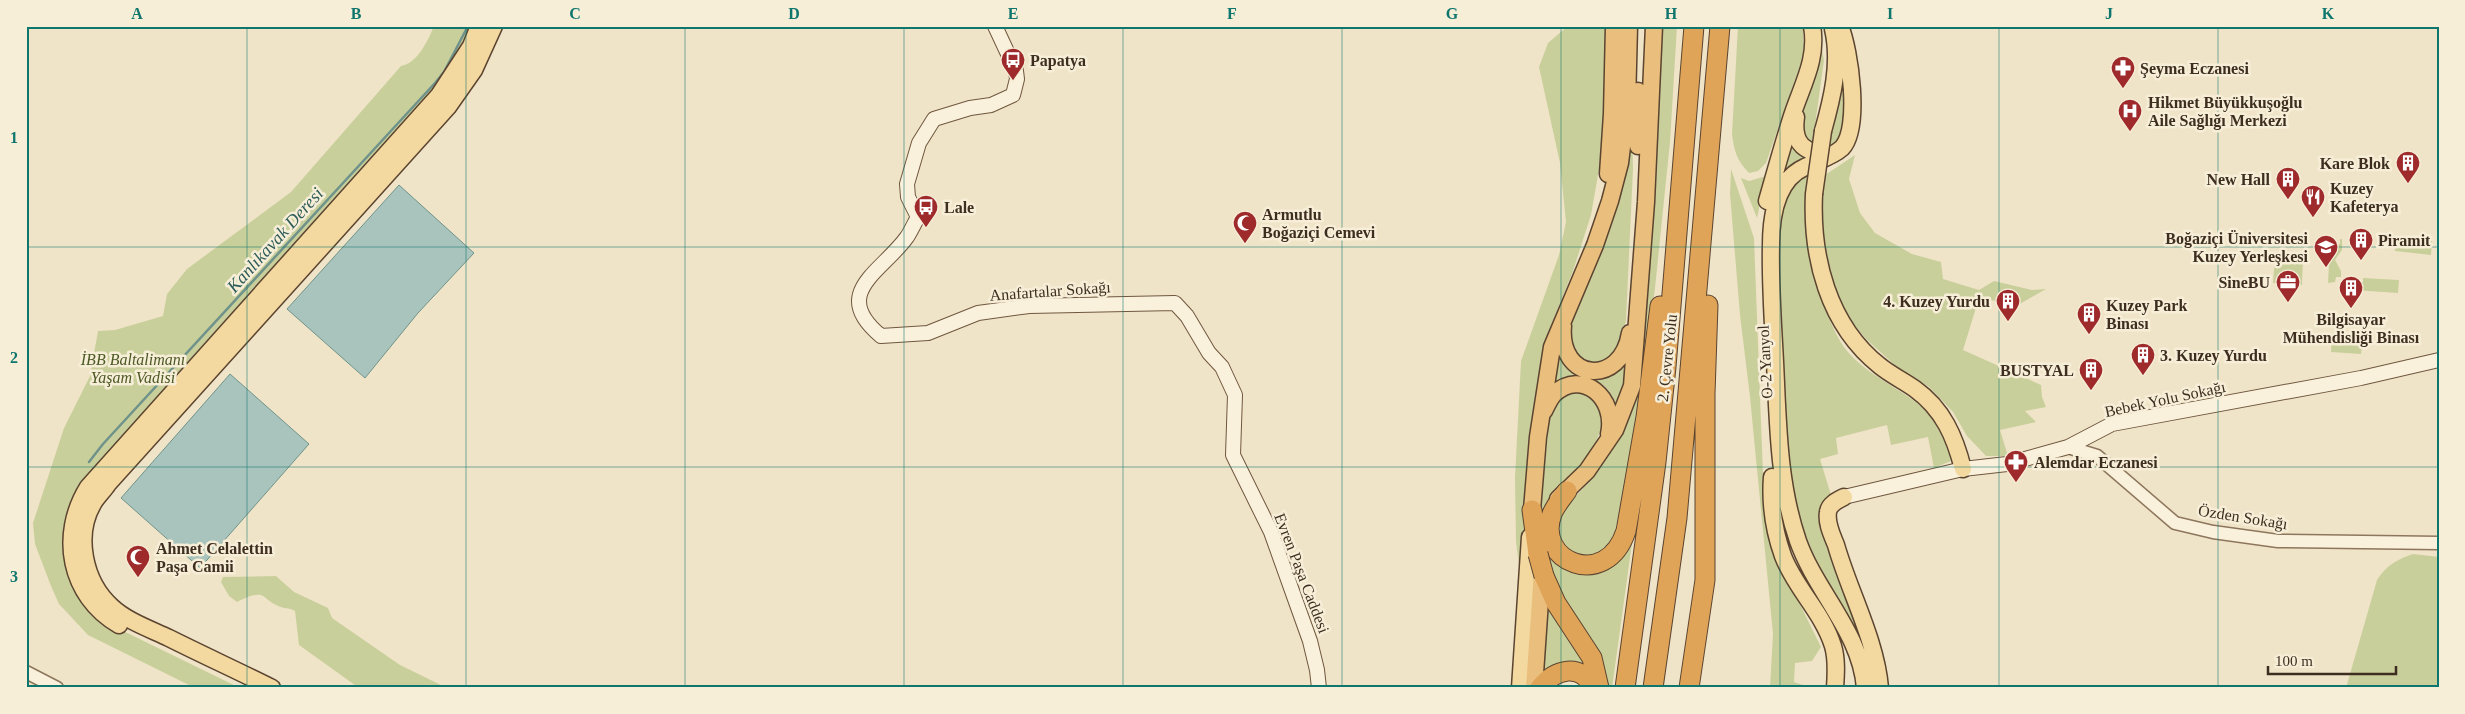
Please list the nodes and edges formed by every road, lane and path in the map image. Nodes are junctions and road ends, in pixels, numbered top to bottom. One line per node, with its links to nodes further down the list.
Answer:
1 (479, 26): 39 (main road)
2 (494, 26): 40 (main road)
3 (995, 26): 24 (main road, Anafartalar Sokağı)
4 (1614, 26): 20 (highway)
5 (1629, 26): 20 (highway)
6 (1639, 26): 21 (highway)
7 (1654, 26): 21 (highway)
8 (1694, 26): 15 (highway, 2. Çevre Yolu)
9 (1812, 26): 17 (main road, O-2 Yanyol)
10 (1822, 26): 18 (main road)
11 (1831, 26): 18 (main road)
12 (1840, 26): 16 (main road)
13 (1853, 26): 16 (main road)
14 (1720, 35): 48 (highway, 2. Çevre Yolu); 49 (highway)
15 (1693, 60): 33 (highway); 47 (highway, 2. Çevre Yolu)
16 (1851, 78): 19 (main road)
17 (1798, 100): 19 (main road); 32 (main road, O-2 Yanyol)
18 (1823, 131): 31 (main road, bridge)
19 (1831, 155): 52 (main road)
20 (1601, 227): 23 (highway)
21 (1642, 248): 22 (highway)
22 (1639, 272): 23 (highway); 29 (highway)
23 (1564, 316): 26 (highway)
24 (1200, 336): 41 (main road, Evren Paşa Caddesi)
25 (2439, 360): 27 (main road, Bebek Yolu Sokağı)
26 (1542, 415): 29 (highway); 35 (highway)
27 (2091, 435): 28 (main road, Bebek Yolu Sokağı); 30 (street)
28 (2068, 447): 30 (street, Özden Sokağı); 31 (main road, Bebek Yolu Sokağı)
29 (1601, 452): 33 (highway)
30 (2097, 456): 36 (street, Özden Sokağı)
31 (1963, 469): 34 (main road, Bebek Yolu Sokağı)
32 (1772, 477): 50 (main road); 51 (main road, O-2 Yanyol)
33 (1567, 491): 43 (highway)
34 (1844, 497): 53 (main road)
35 (1532, 510): 42 (main road); 46 (highway, bridge)
36 (2439, 543)
37 (26, 672): 38 (street)
38 (57, 688)
39 (250, 688)
40 (272, 688)
41 (1319, 688)
42 (1520, 688)
43 (1534, 688)
44 (1540, 688): 45 (highway)
45 (1594, 688)
46 (1599, 688)
47 (1625, 688)
48 (1653, 688)
49 (1690, 688)
50 (1835, 688)
51 (1855, 688)
52 (1865, 688)
53 (1880, 688)

